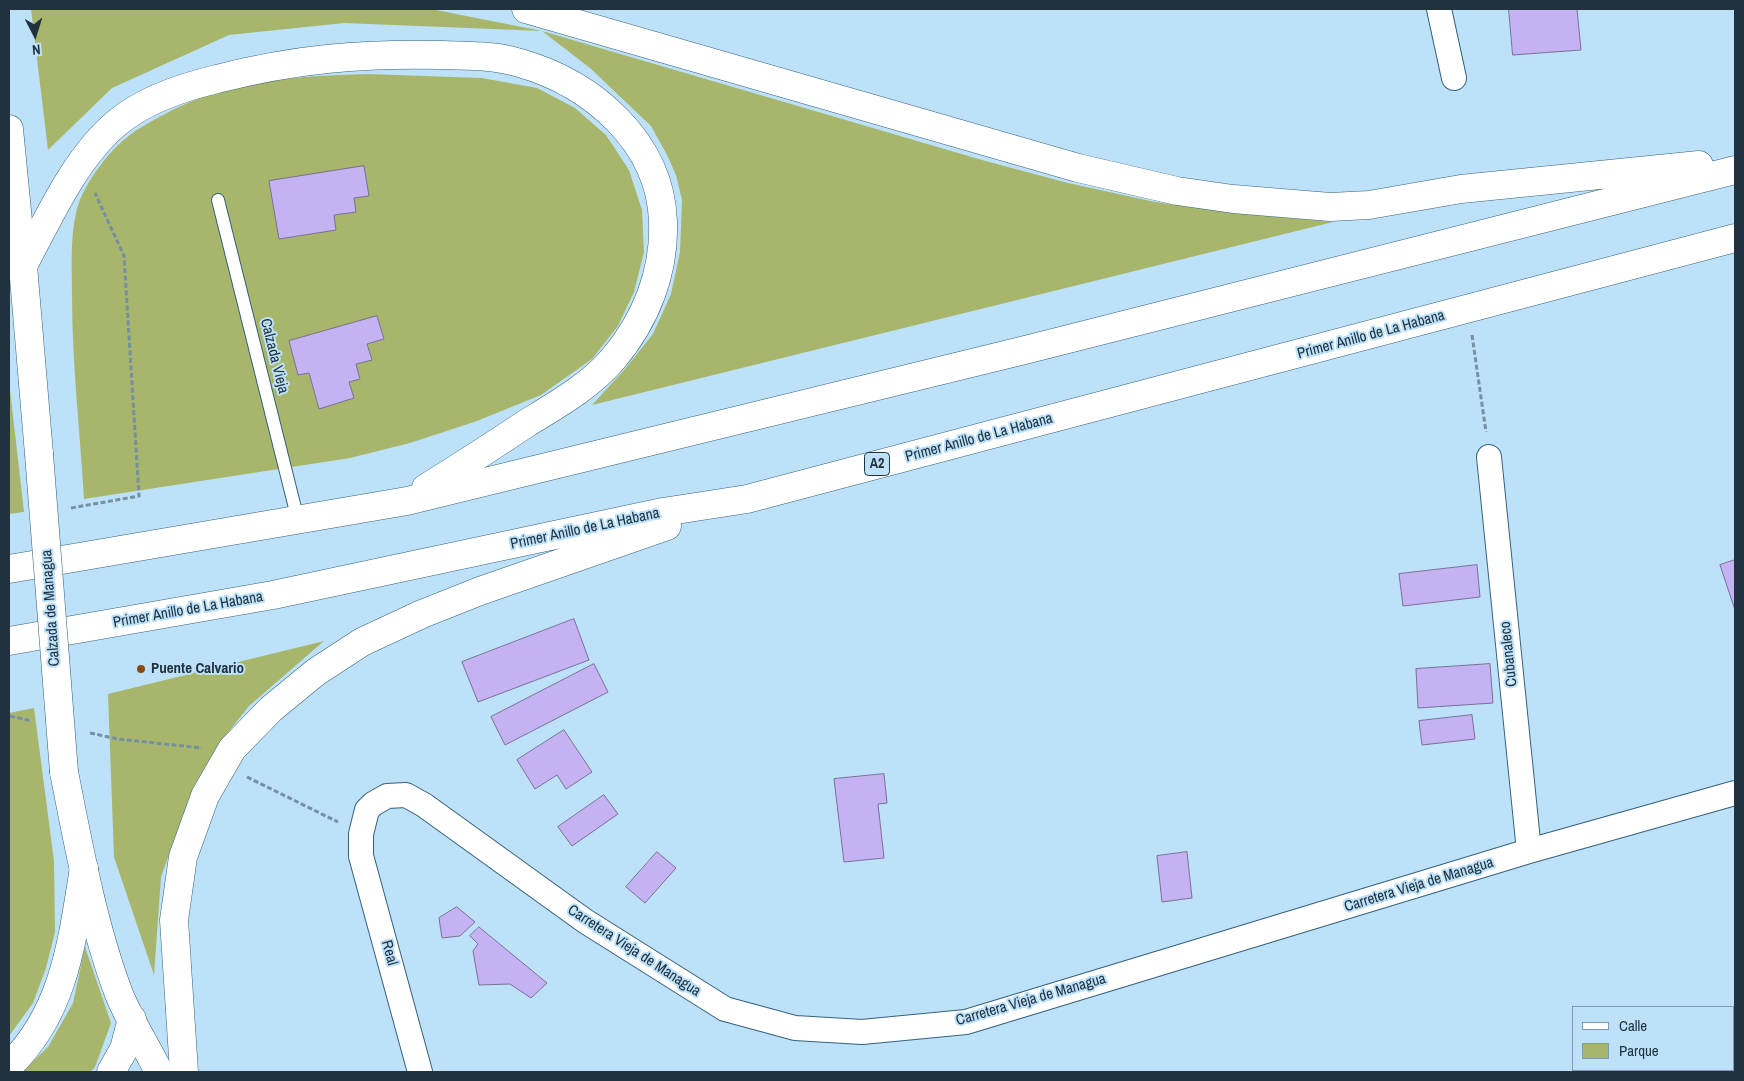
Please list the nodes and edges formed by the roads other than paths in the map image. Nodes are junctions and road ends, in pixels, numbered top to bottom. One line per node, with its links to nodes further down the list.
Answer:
1 (526, 9): 5 (main road)
2 (1439, 9): 3 (street)
3 (1454, 78)
4 (9, 129): 10 (main road, Calzada de Managua)
5 (1735, 162)
6 (1735, 170): 13 (main road)
7 (218, 200): 14 (lane, Calzada Vieja)
8 (9, 234): 10 (main road)
9 (1735, 238): 12 (main road, Primer Anillo de La Habana / A2)
10 (23, 266): 13 (main road); 20 (main road, Calzada de Managua, bridge)
11 (1489, 457): 19 (street, Cubanaleco)
12 (747, 499): 16 (main road, Primer Anillo de La Habana / A2); 25 (main road)
13 (406, 501): 14 (main road)
14 (298, 520): 15 (main road)
15 (9, 569)
16 (9, 641)
17 (1735, 793): 19 (street, Carretera Vieja de Managua)
18 (361, 834): 19 (street, Carretera Vieja de Managua); 26 (street, Real)
19 (1529, 852)
20 (84, 868): 21 (main road, Calzada de Managua); 22 (main road)
21 (132, 1019): 23 (main road); 24 (main road, Calzada de Managua)
22 (9, 1066)
23 (111, 1072)
24 (159, 1072)
25 (184, 1072)
26 (420, 1072)

